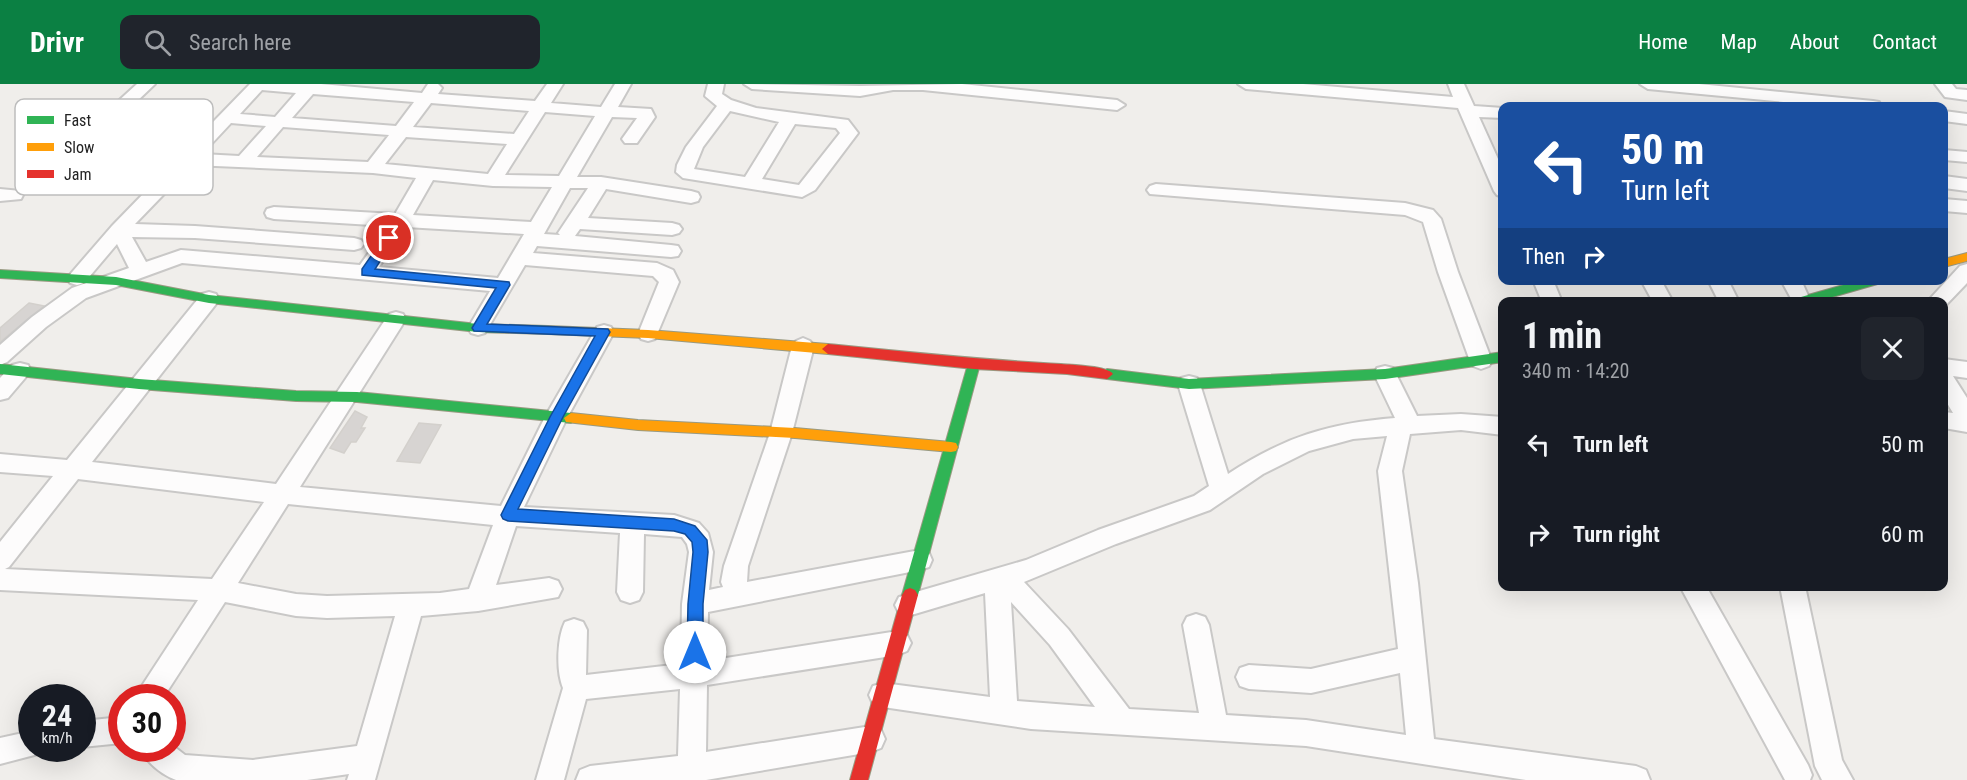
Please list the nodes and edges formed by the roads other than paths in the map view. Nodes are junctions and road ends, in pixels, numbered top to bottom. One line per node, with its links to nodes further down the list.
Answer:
1 (147, 84): 16 (street)
2 (555, 84): 20 (street)
3 (623, 84): 22 (street)
4 (716, 84): 18 (street)
5 (752, 84): 19 (street)
6 (1246, 84): 11 (street)
7 (1456, 84): 21 (street)
8 (1653, 84): 17 (street)
9 (1943, 84): 15 (street)
10 (259, 85): 12 (street); 24 (street)
11 (1266, 85): 13 (street)
12 (311, 86): 14 (street); 28 (street)
13 (1372, 89): 21 (street)
14 (432, 91): 20 (street); 30 (street)
15 (1967, 95)
16 (131, 99)
17 (1833, 102)
18 (726, 104): 25 (street); 44 (street)
19 (1117, 105)
20 (541, 107): 22 (street); 32 (street)
21 (1466, 107): 23 (street); 40 (street)
22 (605, 112): 31 (street); 41 (street)
23 (1498, 112)
24 (226, 117): 28 (street); 29 (street)
25 (791, 117): 44 (street); 44 (street)
26 (1948, 117): 27 (street)
27 (1967, 119)
28 (281, 121): 30 (street); 36 (street)
29 (213, 131)
30 (402, 132): 32 (street); 37 (street)
31 (631, 139)
32 (518, 140): 39 (street)
33 (1948, 155): 34 (street)
34 (1967, 157)
35 (213, 160): 36 (street)
36 (244, 161): 37 (street)
37 (373, 168): 38 (street)
38 (427, 174): 39 (street); 52 (street)
39 (493, 180): 41 (street)
40 (1498, 180)
41 (565, 182): 43 (street); 56 (street)
42 (1948, 182): 45 (street)
43 (601, 183): 48 (street); 53 (street)
44 (750, 184)
45 (1967, 184)
46 (1156, 190): 82 (street)
47 (153, 195): 55 (street)
48 (691, 197)
49 (1948, 205): 50 (street)
50 (1967, 207)
51 (274, 213): 52 (street)
52 (401, 222): 56 (street); 66 (street)
53 (575, 222): 54 (street); 57 (street)
54 (672, 229)
55 (119, 230): 58 (street); 64 (street); 68 (street)
56 (534, 234): 57 (street); 61 (street)
57 (561, 242): 59 (street); 62 (street)
58 (354, 244)
59 (671, 251)
60 (1967, 257): 63 (main road)
61 (520, 258): 62 (street); 70 (street)
62 (550, 260): 78 (street)
63 (1948, 262)
64 (140, 269): 66 (street); 69 (street)
65 (1967, 271): 73 (street)
66 (366, 272): 70 (street)
67 (0, 274): 68 (main road)
68 (77, 278): 69 (main road)
69 (116, 281): 74 (main road); 80 (street)
70 (504, 285): 76 (street)
71 (1859, 285): 72 (main road)
72 (1815, 297)
73 (1942, 297)
74 (209, 299): 75 (main road); 88 (street)
75 (396, 319): 76 (main road); 92 (street)
76 (478, 328): 77 (main road)
77 (604, 332): 78 (main road); 94 (street)
78 (648, 334): 79 (main road)
79 (803, 346): 83 (main road); 99 (street)
80 (0, 357)
81 (1498, 358): 82 (main road)
82 (1481, 361): 87 (main road)
83 (974, 364): 89 (main road); 100 (main road)
84 (1948, 368): 86 (street)
85 (10, 370): 88 (main road); 91 (street)
86 (1967, 370)
87 (1385, 374): 89 (main road); 97 (street)
88 (139, 384): 92 (main road); 102 (street)
89 (1189, 384): 103 (street)
90 (1948, 386): 93 (street)
91 (0, 392)
92 (347, 397): 94 (main road); 104 (street)
93 (1967, 416)
94 (556, 417): 99 (main road); 105 (street)
95 (1948, 421): 96 (street)
96 (1967, 423)
97 (1405, 425): 98 (street); 103 (street); 124 (street)
98 (1498, 426)
99 (781, 433): 100 (main road); 116 (street)
100 (951, 447): 108 (main road)
101 (0, 463): 102 (street)
102 (72, 468): 104 (street); 107 (street)
103 (1222, 490): 110 (street)
104 (281, 495): 105 (street); 112 (street)
105 (508, 515): 106 (street); 117 (street)
106 (632, 524): 115 (street); 118 (street)
107 (0, 560)
108 (920, 560): 116 (street); 119 (main road)
109 (0, 579): 112 (street)
110 (1001, 579): 119 (street); 130 (street); 131 (street)
111 (549, 589): 117 (street)
112 (220, 590): 120 (street); 127 (street)
113 (1695, 591): 142 (street)
114 (1793, 591): 139 (street)
115 (630, 592)
116 (739, 594): 118 (street)
117 (478, 600): 120 (street)
118 (695, 604): 125 (street)
119 (908, 605): 123 (main road)
120 (411, 606): 138 (street)
121 (1196, 625): 132 (street)
122 (574, 630): 128 (street)
123 (898, 643): 125 (street); 129 (main road)
124 (1412, 658): 126 (street); 136 (street)
125 (695, 675): 128 (street); 141 (street)
126 (1249, 677)
127 (156, 684)
128 (576, 688): 144 (street)
129 (883, 695): 130 (street); 133 (main road)
130 (1004, 712): 131 (street)
131 (1122, 722): 132 (street)
132 (1215, 728): 136 (street)
133 (871, 739): 141 (street); 143 (main road)
134 (18, 747): 135 (street)
135 (0, 751)
136 (1421, 751): 146 (street)
137 (166, 762): 140 (street)
138 (364, 769): 140 (street)
139 (1834, 773): 142 (street)
140 (176, 774)
141 (692, 774): 145 (street)
142 (1788, 777)
143 (860, 779)
144 (550, 780)
145 (590, 780)
146 (1636, 780)

